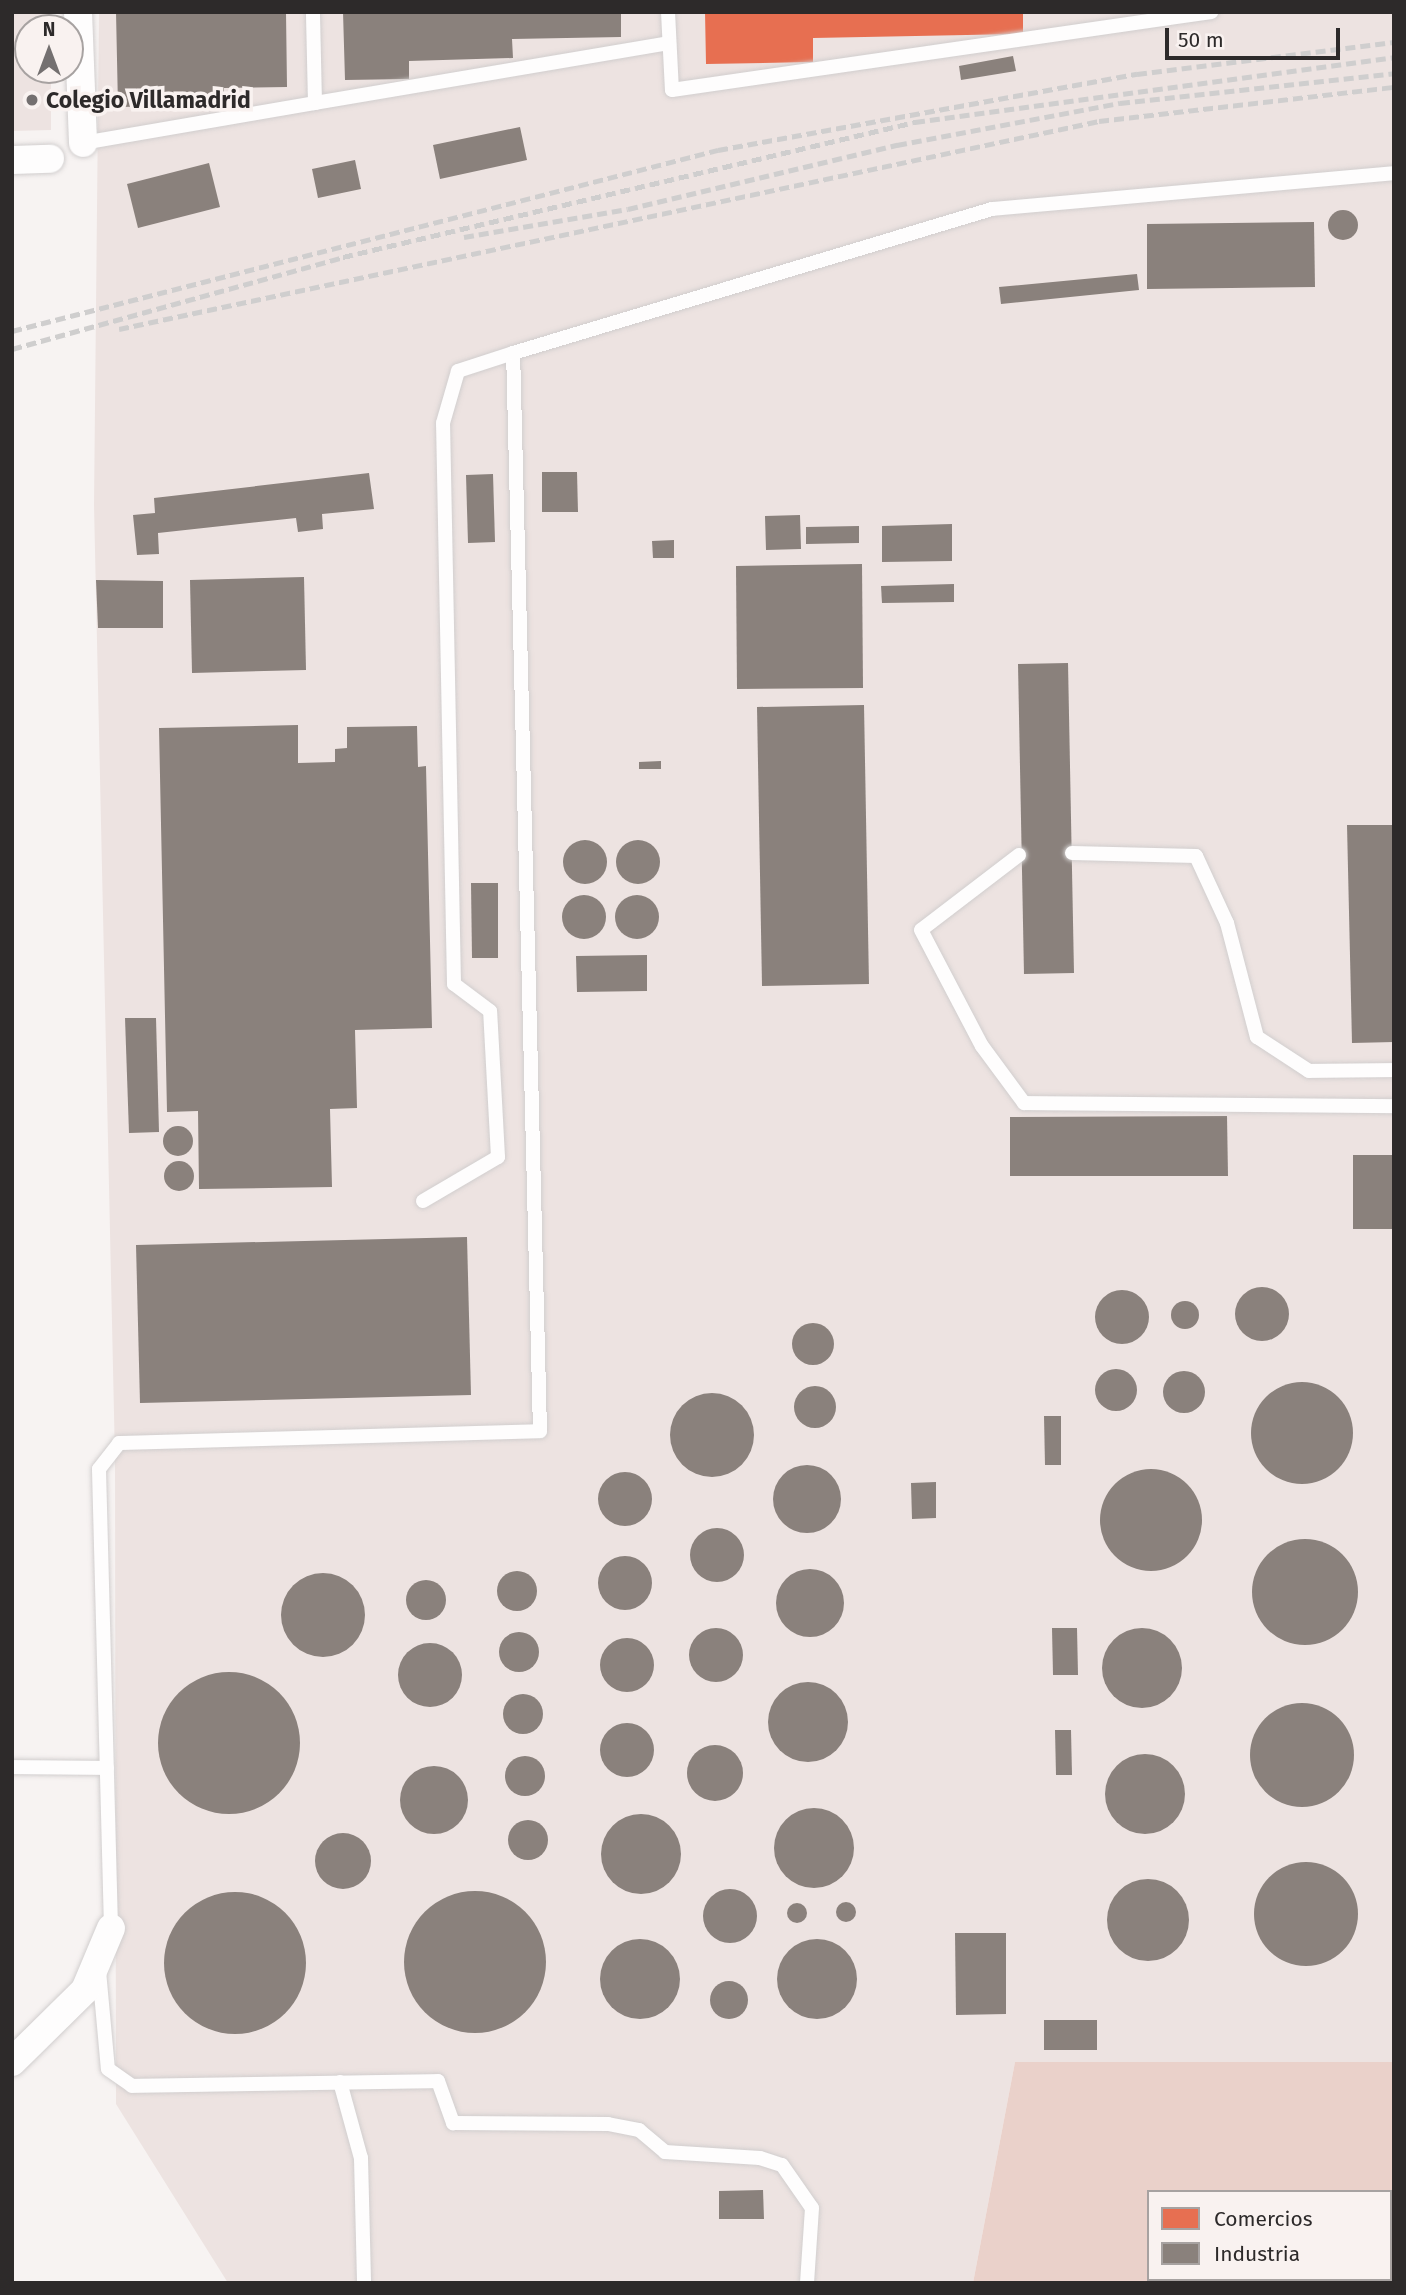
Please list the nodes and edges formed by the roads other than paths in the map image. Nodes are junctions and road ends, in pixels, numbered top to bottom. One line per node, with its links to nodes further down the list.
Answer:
1 (78, 12): 7 (street)
2 (313, 12): 6 (lane)
3 (668, 12): 5 (lane)
4 (1211, 12): 5 (lane)
5 (669, 43): 6 (lane)
6 (315, 103): 7 (lane)
7 (83, 143)
8 (50, 159): 9 (street)
9 (12, 160)
10 (1394, 173): 11 (lane)
11 (513, 353): 16 (lane); 18 (lane)
12 (1072, 853): 14 (lane)
13 (1019, 855): 15 (lane)
14 (1394, 1070)
15 (1394, 1107)
16 (423, 1202)
17 (12, 1767): 18 (lane)
18 (107, 1768): 19 (lane)
19 (111, 1928): 20 (street)
20 (98, 1959): 21 (street); 22 (lane)
21 (12, 2062)
22 (340, 2082): 23 (lane); 24 (lane)
23 (364, 2283)
24 (807, 2283)

